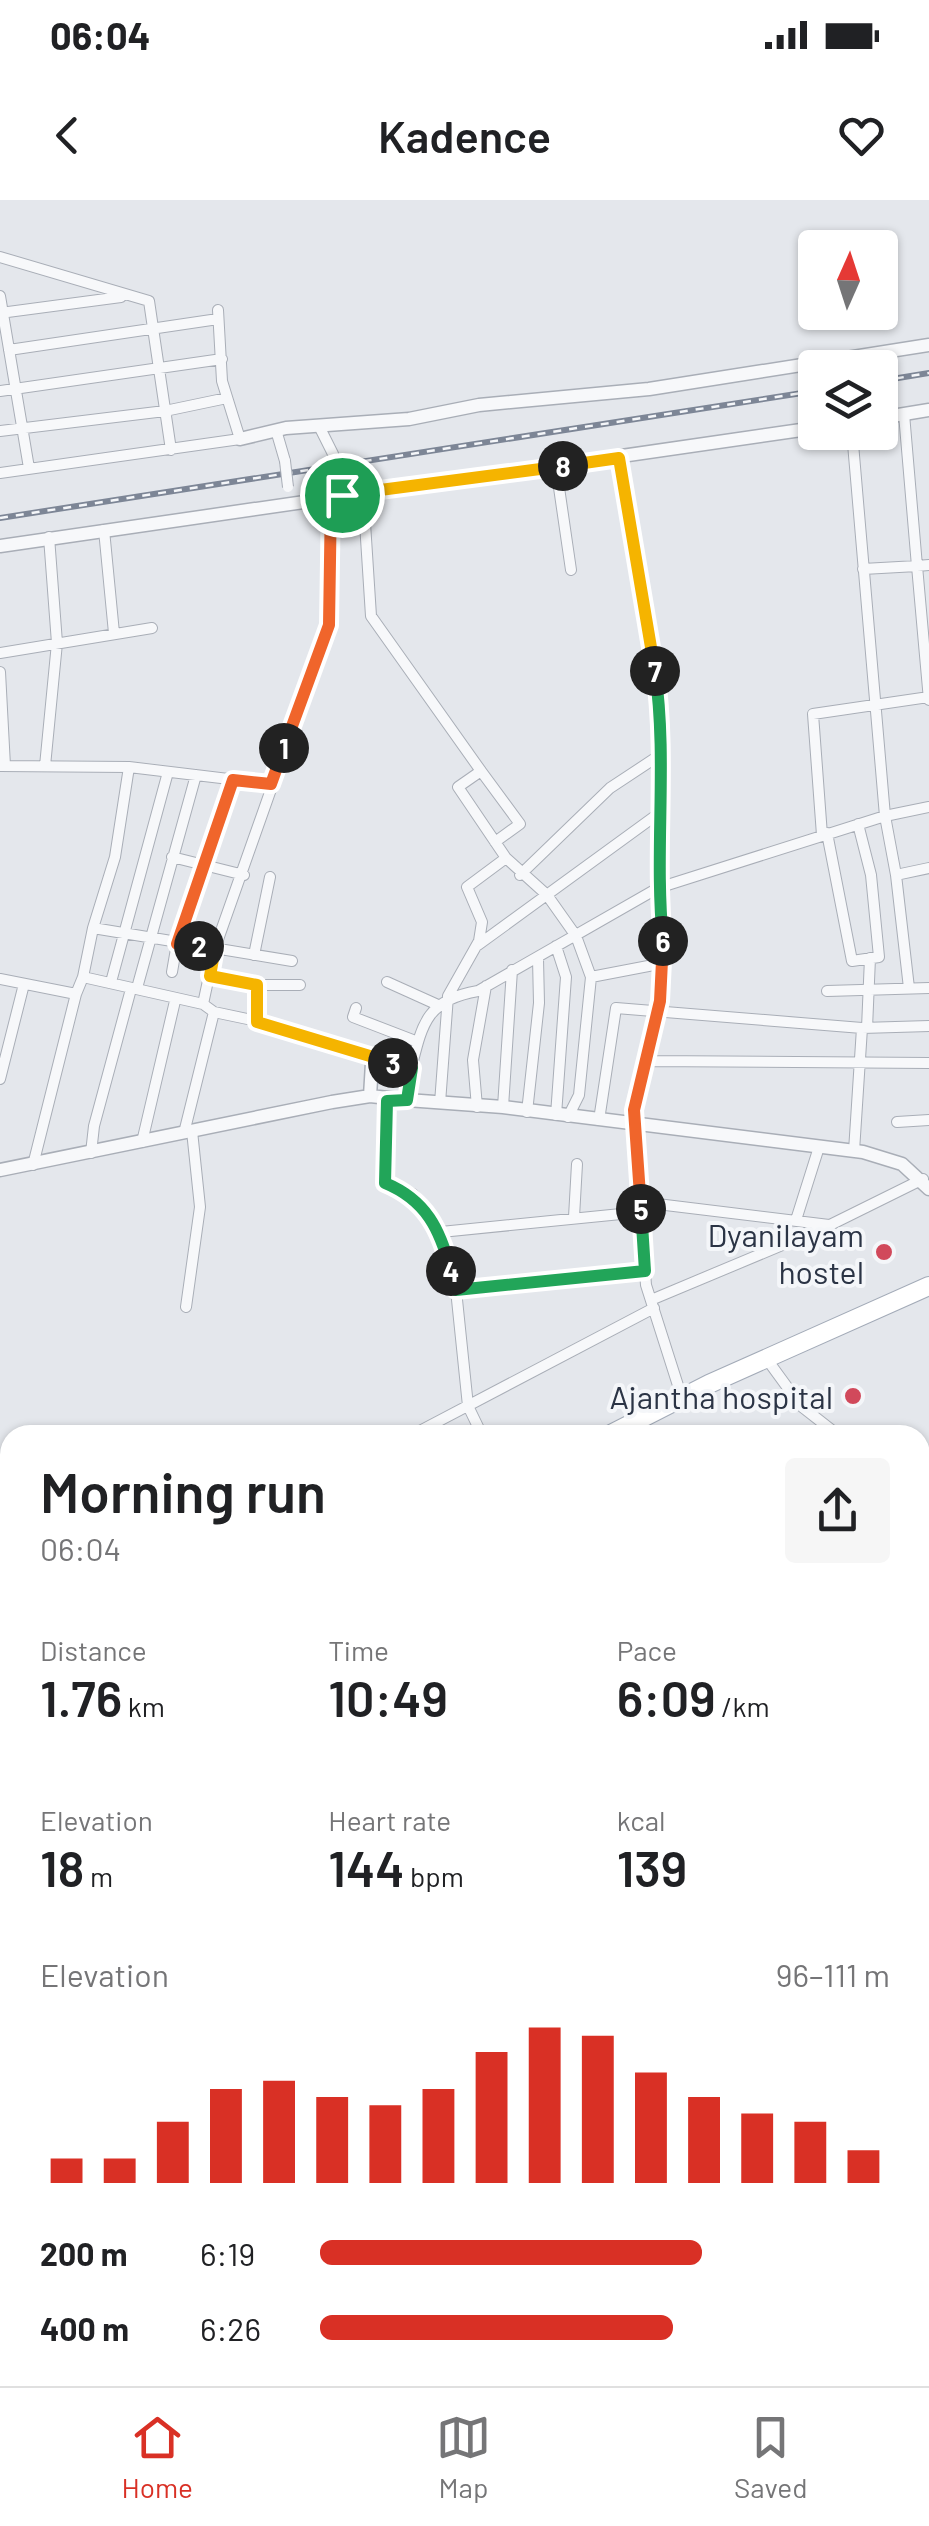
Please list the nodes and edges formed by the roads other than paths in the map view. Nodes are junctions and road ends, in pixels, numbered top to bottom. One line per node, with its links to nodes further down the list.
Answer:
1 (0, 257): 3 (street)
2 (0, 296): 4 (street)
3 (127, 296): 4 (street); 5 (street)
4 (2, 313): 7 (street)
5 (152, 330): 7 (street); 8 (street); 9 (street)
6 (929, 344): 17 (street)
7 (8, 350): 10 (street)
8 (222, 359): 9 (street); 12 (street)
9 (159, 368): 10 (street); 14 (street)
10 (16, 388): 11 (street); 18 (street)
11 (0, 391)
12 (226, 398): 14 (street); 22 (street)
13 (929, 410): 15 (street)
14 (165, 411): 18 (street); 23 (street)
15 (904, 414): 16 (street); 37 (street)
16 (898, 415)
17 (319, 426): 19 (street); 25 (street)
18 (24, 427): 20 (street); 28 (street)
19 (276, 430): 22 (street); 33 (street, bridge)
20 (0, 431)
21 (798, 431): 26 (street)
22 (240, 439): 23 (street)
23 (171, 450): 28 (street)
24 (853, 450): 38 (street)
25 (333, 454)
26 (619, 458): 27 (street); 47 (street)
27 (556, 466): 31 (street); 39 (street)
28 (29, 468): 29 (street)
29 (0, 473)
30 (338, 477): 32 (street)
31 (363, 492): 32 (street); 51 (street)
32 (337, 496): 33 (street); 55 (street)
33 (291, 502): 34 (street)
34 (104, 530): 35 (street); 41 (street)
35 (49, 537): 36 (street); 42 (street)
36 (0, 546)
37 (923, 565): 38 (street); 45 (street)
38 (863, 569): 46 (street)
39 (571, 570)
40 (152, 628): 41 (street)
41 (114, 633): 42 (street)
42 (57, 643): 43 (street); 49 (street)
43 (0, 654)
44 (0, 672): 48 (street)
45 (929, 698): 46 (street)
46 (875, 706): 58 (street); 60 (street)
47 (662, 752): 57 (street); 66 (street)
48 (2, 766): 49 (street)
49 (45, 766): 50 (street)
50 (130, 767): 52 (street); 72 (street)
51 (481, 770): 61 (street); 61 (street)
52 (168, 772): 53 (street); 73 (street)
53 (196, 775): 54 (street); 62 (street)
54 (233, 780): 55 (street); 64 (street)
55 (271, 784): 67 (street)
56 (929, 807): 58 (street)
57 (662, 811): 70 (street); 71 (street)
58 (885, 816): 59 (street); 68 (street)
59 (858, 824): 60 (street); 82 (street)
60 (824, 834): 70 (street); 82 (street)
61 (495, 842): 63 (street)
62 (172, 857): 64 (street); 75 (street)
63 (506, 858): 66 (street); 79 (street)
64 (203, 865): 67 (street); 76 (street)
65 (929, 868): 68 (street)
66 (520, 874): 71 (street)
67 (244, 875): 78 (street)
68 (896, 875): 97 (street)
69 (270, 878): 80 (street)
70 (658, 888): 74 (street); 84 (street)
71 (546, 895): 74 (street); 79 (street)
72 (93, 928): 73 (street); 88 (street)
73 (122, 934): 75 (street); 91 (street)
74 (576, 936): 77 (street); 89 (street)
75 (149, 937): 76 (street); 99 (street)
76 (177, 944): 78 (street); 86 (street)
77 (556, 946): 81 (street); 127 (street)
78 (215, 948): 80 (street); 87 (street)
79 (474, 949): 103 (street)
80 (254, 955): 83 (street)
81 (538, 958): 85 (street); 126 (street)
82 (870, 958): 100 (street)
83 (292, 961)
84 (664, 963): 89 (street); 108 (street)
85 (512, 970): 96 (street); 125 (street)
86 (172, 972)
87 (210, 976): 94 (street); 105 (street)
88 (83, 977): 91 (street); 102 (street)
89 (591, 978): 127 (street)
90 (0, 979): 93 (street)
91 (111, 982): 99 (street)
92 (387, 982): 106 (street)
93 (24, 984): 102 (street); 114 (street)
94 (257, 985): 95 (street); 110 (street)
95 (300, 985)
96 (486, 986): 103 (street); 124 (street)
97 (909, 988): 98 (street); 100 (street)
98 (929, 988)
99 (134, 989): 104 (street); 136 (street)
100 (868, 989): 101 (street); 112 (street)
101 (827, 991)
102 (76, 994): 138 (street)
103 (448, 996): 106 (street); 123 (street)
104 (175, 1001): 105 (street); 133 (street)
105 (203, 1004): 109 (street)
106 (438, 1005): 113 (street)
107 (356, 1008): 113 (street)
108 (658, 1009): 112 (street); 115 (street); 128 (street)
109 (214, 1012): 110 (street); 132 (street)
110 (257, 1022): 118 (street)
111 (929, 1026): 112 (street)
112 (864, 1028): 117 (street)
113 (418, 1042): 118 (street)
114 (5, 1043): 119 (street)
115 (646, 1061): 117 (street); 131 (street)
116 (929, 1063): 117 (street)
117 (859, 1066): 135 (street)
118 (411, 1071): 120 (street); 121 (street)
119 (0, 1080)
120 (370, 1096): 122 (street); 132 (street)
121 (407, 1100): 122 (street); 123 (street)
122 (387, 1101): 145 (street)
123 (440, 1103): 124 (street)
124 (477, 1107): 125 (street)
125 (503, 1107): 126 (street)
126 (527, 1112): 127 (street)
127 (562, 1116): 128 (street)
128 (599, 1120): 131 (street)
129 (929, 1120): 130 (street)
130 (898, 1122)
131 (634, 1124): 134 (street); 141 (street)
132 (188, 1132): 133 (street); 150 (street)
133 (142, 1142): 136 (street)
134 (819, 1147): 135 (street); 143 (street)
135 (854, 1151): 140 (street)
136 (91, 1153): 138 (street)
137 (577, 1164): 142 (street)
138 (33, 1165): 139 (street)
139 (0, 1170)
140 (926, 1184): 144 (street)
141 (641, 1207): 142 (street); 143 (street); 146 (street)
142 (574, 1217): 145 (street)
143 (796, 1220): 144 (street)
144 (830, 1225): 149 (street)
145 (441, 1232): 148 (street)
146 (645, 1271): 148 (street); 149 (street)
147 (929, 1286): 151 (main road)
148 (456, 1290): 153 (street)
149 (652, 1304): 152 (street); 153 (street)
150 (186, 1307)
151 (766, 1358): 152 (main road); 157 (street)
152 (682, 1398): 156 (main road)
153 (468, 1406): 154 (street); 155 (street)
154 (431, 1425)
155 (477, 1425)
156 (629, 1425)
157 (825, 1425)

